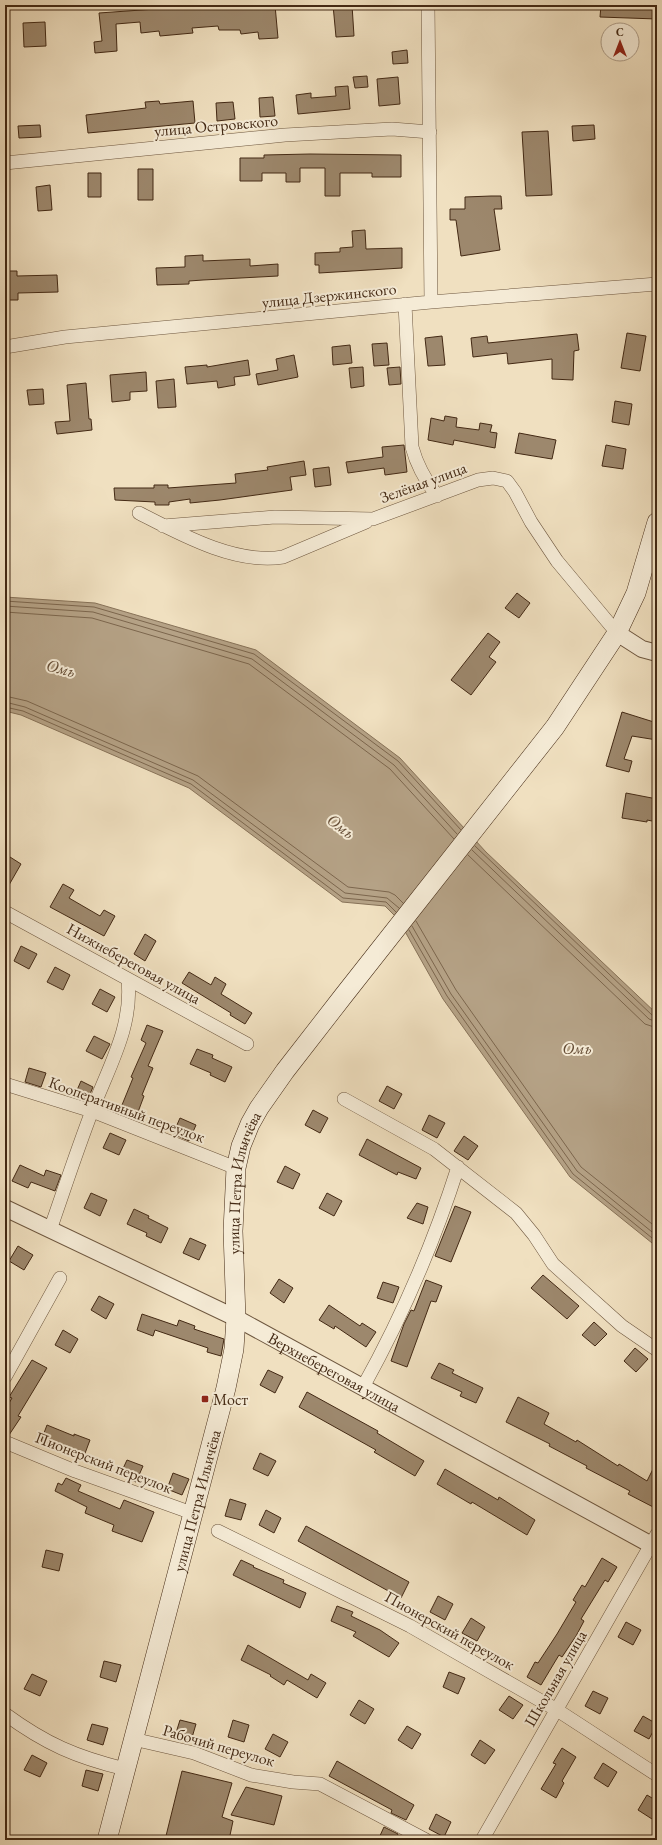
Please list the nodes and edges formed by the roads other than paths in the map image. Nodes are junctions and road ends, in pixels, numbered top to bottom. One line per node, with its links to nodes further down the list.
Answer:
1 (428, 5): 2 (street)
2 (430, 132): 3 (street, улица Островского); 5 (street)
3 (5, 163)
4 (657, 284): 5 (street, улица Дзержинского)
5 (432, 302): 6 (street, улица Дзержинского)
6 (404, 304): 7 (street, улица Дзержинского); 8 (street)
7 (5, 347)
8 (437, 496): 10 (street, Зелёная улица); 13 (street, Зелёная улица)
9 (139, 514): 12 (street)
10 (373, 519): 12 (street, Зелёная улица); 12 (street)
11 (657, 522): 13 (main road, улица Петра Ильичёва)
12 (163, 526)
13 (617, 633): 14 (street); 22 (main road, улица Петра Ильичёва)
14 (657, 653)
15 (5, 912): 16 (street, Нижнебереговая улица)
16 (128, 980): 17 (street, Нижнебереговая улица); 20 (street)
17 (247, 1044)
18 (5, 1084): 20 (street, Кооперативный переулок)
19 (344, 1099): 21 (street)
20 (92, 1111): 22 (street, Кооперативный переулок); 24 (street)
21 (458, 1167): 27 (street); 29 (street)
22 (236, 1168): 26 (main road, улица Петра Ильичёва)
23 (5, 1208): 24 (street, Верхнебереговая улица)
24 (50, 1230): 26 (street, Верхнебереговая улица)
25 (60, 1278): 28 (street)
26 (236, 1318): 29 (street, Верхнебереговая улица); 31 (main road, улица Петра Ильичёва)
27 (657, 1350)
28 (5, 1377)
29 (363, 1387): 33 (street, Верхнебереговая улица)
30 (5, 1442): 31 (street, Пионерский переулок)
31 (192, 1513): 36 (main road, улица Петра Ильичёва)
32 (218, 1531): 34 (street, Пионерский переулок)
33 (655, 1542): 34 (street, Школьная улица)
34 (556, 1710): 38 (street, Пионерский переулок); 41 (street, Школьная улица)
35 (5, 1714): 37 (street)
36 (133, 1739): 37 (main road, улица Петра Ильичёва); 40 (street, Рабочий переулок)
37 (125, 1769): 39 (main road, улица Петра Ильичёва)
38 (657, 1775)
39 (107, 1840)
40 (426, 1840)
41 (482, 1840)

